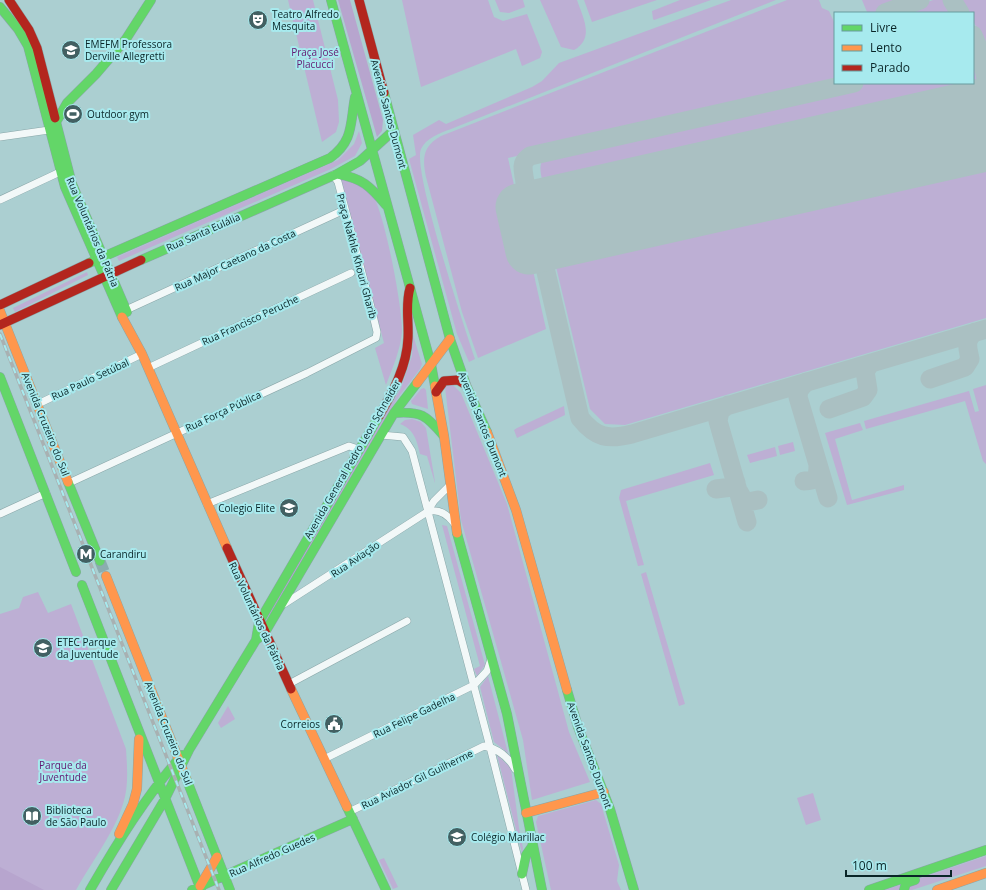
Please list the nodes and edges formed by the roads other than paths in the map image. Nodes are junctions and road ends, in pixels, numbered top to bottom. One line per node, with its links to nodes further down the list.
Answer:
1 (10, 0): 7 (main road, Rua Voluntários da Pátria)
2 (151, 0): 10 (main road)
3 (331, 0): 8 (main road)
4 (359, 0): 12 (main road, Avenida Santos Dumont)
5 (0, 2): 7 (main road)
6 (0, 7): 11 (main road, Rua Voluntários da Pátria)
7 (17, 12): 9 (main road, Rua Voluntários da Pátria)
8 (356, 94): 14 (main road); 21 (main road, Rua Santa Eulália)
9 (48, 95): 10 (main road); 11 (main road, Rua Voluntários da Pátria)
10 (71, 97): 11 (main road)
11 (53, 126): 13 (street); 15 (main road, Rua Voluntários da Pátria); 17 (main road, Rua Voluntários da Pátria)
12 (394, 130): 14 (main road, Rua Santa Eulália); 31 (main road, Avenida Santos Dumont)
13 (0, 137)
14 (372, 151): 16 (main road, Rua Santa Eulália); 19 (main road)
15 (60, 172): 17 (main road, Rua Voluntários da Pátria); 18 (street)
16 (335, 174): 19 (main road); 20 (street, Praça Nakhle Khouri Gharib); 23 (main road, Rua Santa Eulália)
17 (68, 186): 21 (main road, Rua Voluntários da Pátria)
18 (0, 200)
19 (389, 209): 24 (main road)
20 (344, 210): 26 (street, Rua Major Caetano da Costa); 29 (street, Praça Nakhle Khouri Gharib)
21 (99, 259): 23 (main road, Rua Voluntários da Pátria); 25 (main road, Rua Santa Eulália)
22 (351, 273): 34 (street, Rua Francisco Peruche)
23 (107, 276): 26 (main road, Rua Voluntários da Pátria); 28 (main road, Rua Santa Eulália); 30 (main road, Rua Voluntários da Pátria)
24 (410, 286): 33 (main road); 43 (main road, Avenida General Pedro Leon Schneider)
25 (0, 305)
26 (126, 310): 30 (main road, Rua Voluntários da Pátria)
27 (0, 311): 28 (main road, Avenida Cruzeiro do Sul)
28 (2, 324): 38 (main road, Avenida Cruzeiro do Sul)
29 (376, 338): 40 (street, Rua Força Pública)
30 (135, 339): 32 (main road, Rua Voluntários da Pátria)
31 (450, 340): 33 (main road, Avenida General Pedro Leon Schneider); 36 (main road, Avenida Santos Dumont)
32 (142, 354): 34 (main road, Rua Voluntários da Pátria); 38 (street, Rua Paulo Setúbal)
33 (431, 364): 37 (main road); 39 (main road, Avenida General Pedro Leon Schneider)
34 (148, 368): 40 (main road, Rua Voluntários da Pátria)
35 (0, 377): 46 (main road)
36 (466, 385): 37 (main road); 71 (main road, Avenida Santos Dumont)
37 (436, 392): 42 (main road)
38 (38, 404): 44 (main road, Avenida Cruzeiro do Sul)
39 (394, 413): 41 (main road, Avenida General Pedro Leon Schneider); 42 (main road)
40 (176, 433): 44 (street, Rua Força Pública); 47 (main road, Rua Voluntários da Pátria)
41 (381, 434): 48 (street); 55 (main road, Avenida General Pedro Leon Schneider)
42 (444, 436): 45 (main road)
43 (358, 449): 47 (street); 57 (main road, Avenida General Pedro Leon Schneider)
44 (69, 483): 51 (main road, Avenida Cruzeiro do Sul)
45 (449, 486): 48 (street, Rua Aviação); 50 (main road)
46 (46, 494): 49 (street); 52 (main road)
47 (207, 504): 57 (main road, Rua Voluntários da Pátria)
48 (427, 512): 50 (street); 55 (street, Rua Aviação); 62 (street)
49 (0, 514)
50 (454, 524): 60 (main road)
51 (100, 561)
52 (76, 572)
53 (106, 576): 66 (main road, Avenida Cruzeiro do Sul)
54 (82, 585): 63 (main road)
55 (282, 605): 58 (main road, Avenida General Pedro Leon Schneider)
56 (406, 621): 61 (street)
57 (259, 622): 58 (main road, Rua Voluntários da Pátria); 59 (main road)
58 (264, 634): 59 (main road); 61 (main road, Rua Voluntários da Pátria)
59 (256, 640): 65 (main road)
60 (491, 658): 62 (street, Rua Felipe Gadelha); 69 (main road)
61 (289, 684): 67 (main road, Rua Voluntários da Pátria)
62 (474, 685): 64 (street); 67 (street, Rua Felipe Gadelha)
63 (139, 732): 70 (main road); 76 (main road)
64 (490, 747): 69 (street); 74 (street, Rua Aviador Gil Guilherme); 81 (street)
65 (189, 750): 66 (main road); 68 (main road)
66 (179, 758): 68 (main road, Avenida Cruzeiro do Sul); 70 (main road)
67 (324, 759): 74 (main road, Rua Voluntários da Pátria)
68 (182, 767): 72 (main road); 78 (main road, Avenida Cruzeiro do Sul)
69 (520, 777): 73 (main road)
70 (160, 784): 72 (main road); 76 (main road)
71 (604, 792): 73 (main road); 91 (main road, Avenida Santos Dumont)
72 (165, 799): 83 (main road); 86 (main road)
73 (526, 814): 75 (main road)
74 (351, 816): 82 (main road, Rua Alfredo Guedes); 88 (main road, Rua Voluntários da Pátria)
75 (533, 845): 81 (main road); 90 (main road)
76 (116, 846): 85 (main road)
77 (986, 850): 79 (main road)
78 (218, 857): 82 (main road, Avenida Cruzeiro do Sul); 83 (main road)
79 (928, 870): 84 (main road); 92 (main road)
80 (986, 872): 93 (main road)
81 (522, 874): 89 (street)
82 (225, 876): 83 (main road, Rua Alfredo Guedes); 87 (main road, Avenida Cruzeiro do Sul)
83 (198, 889)
84 (876, 889)
85 (90, 890)
86 (111, 890)
87 (230, 890)
88 (386, 890)
89 (526, 890)
90 (542, 890)
91 (634, 890)
92 (904, 890)
93 (937, 890)

